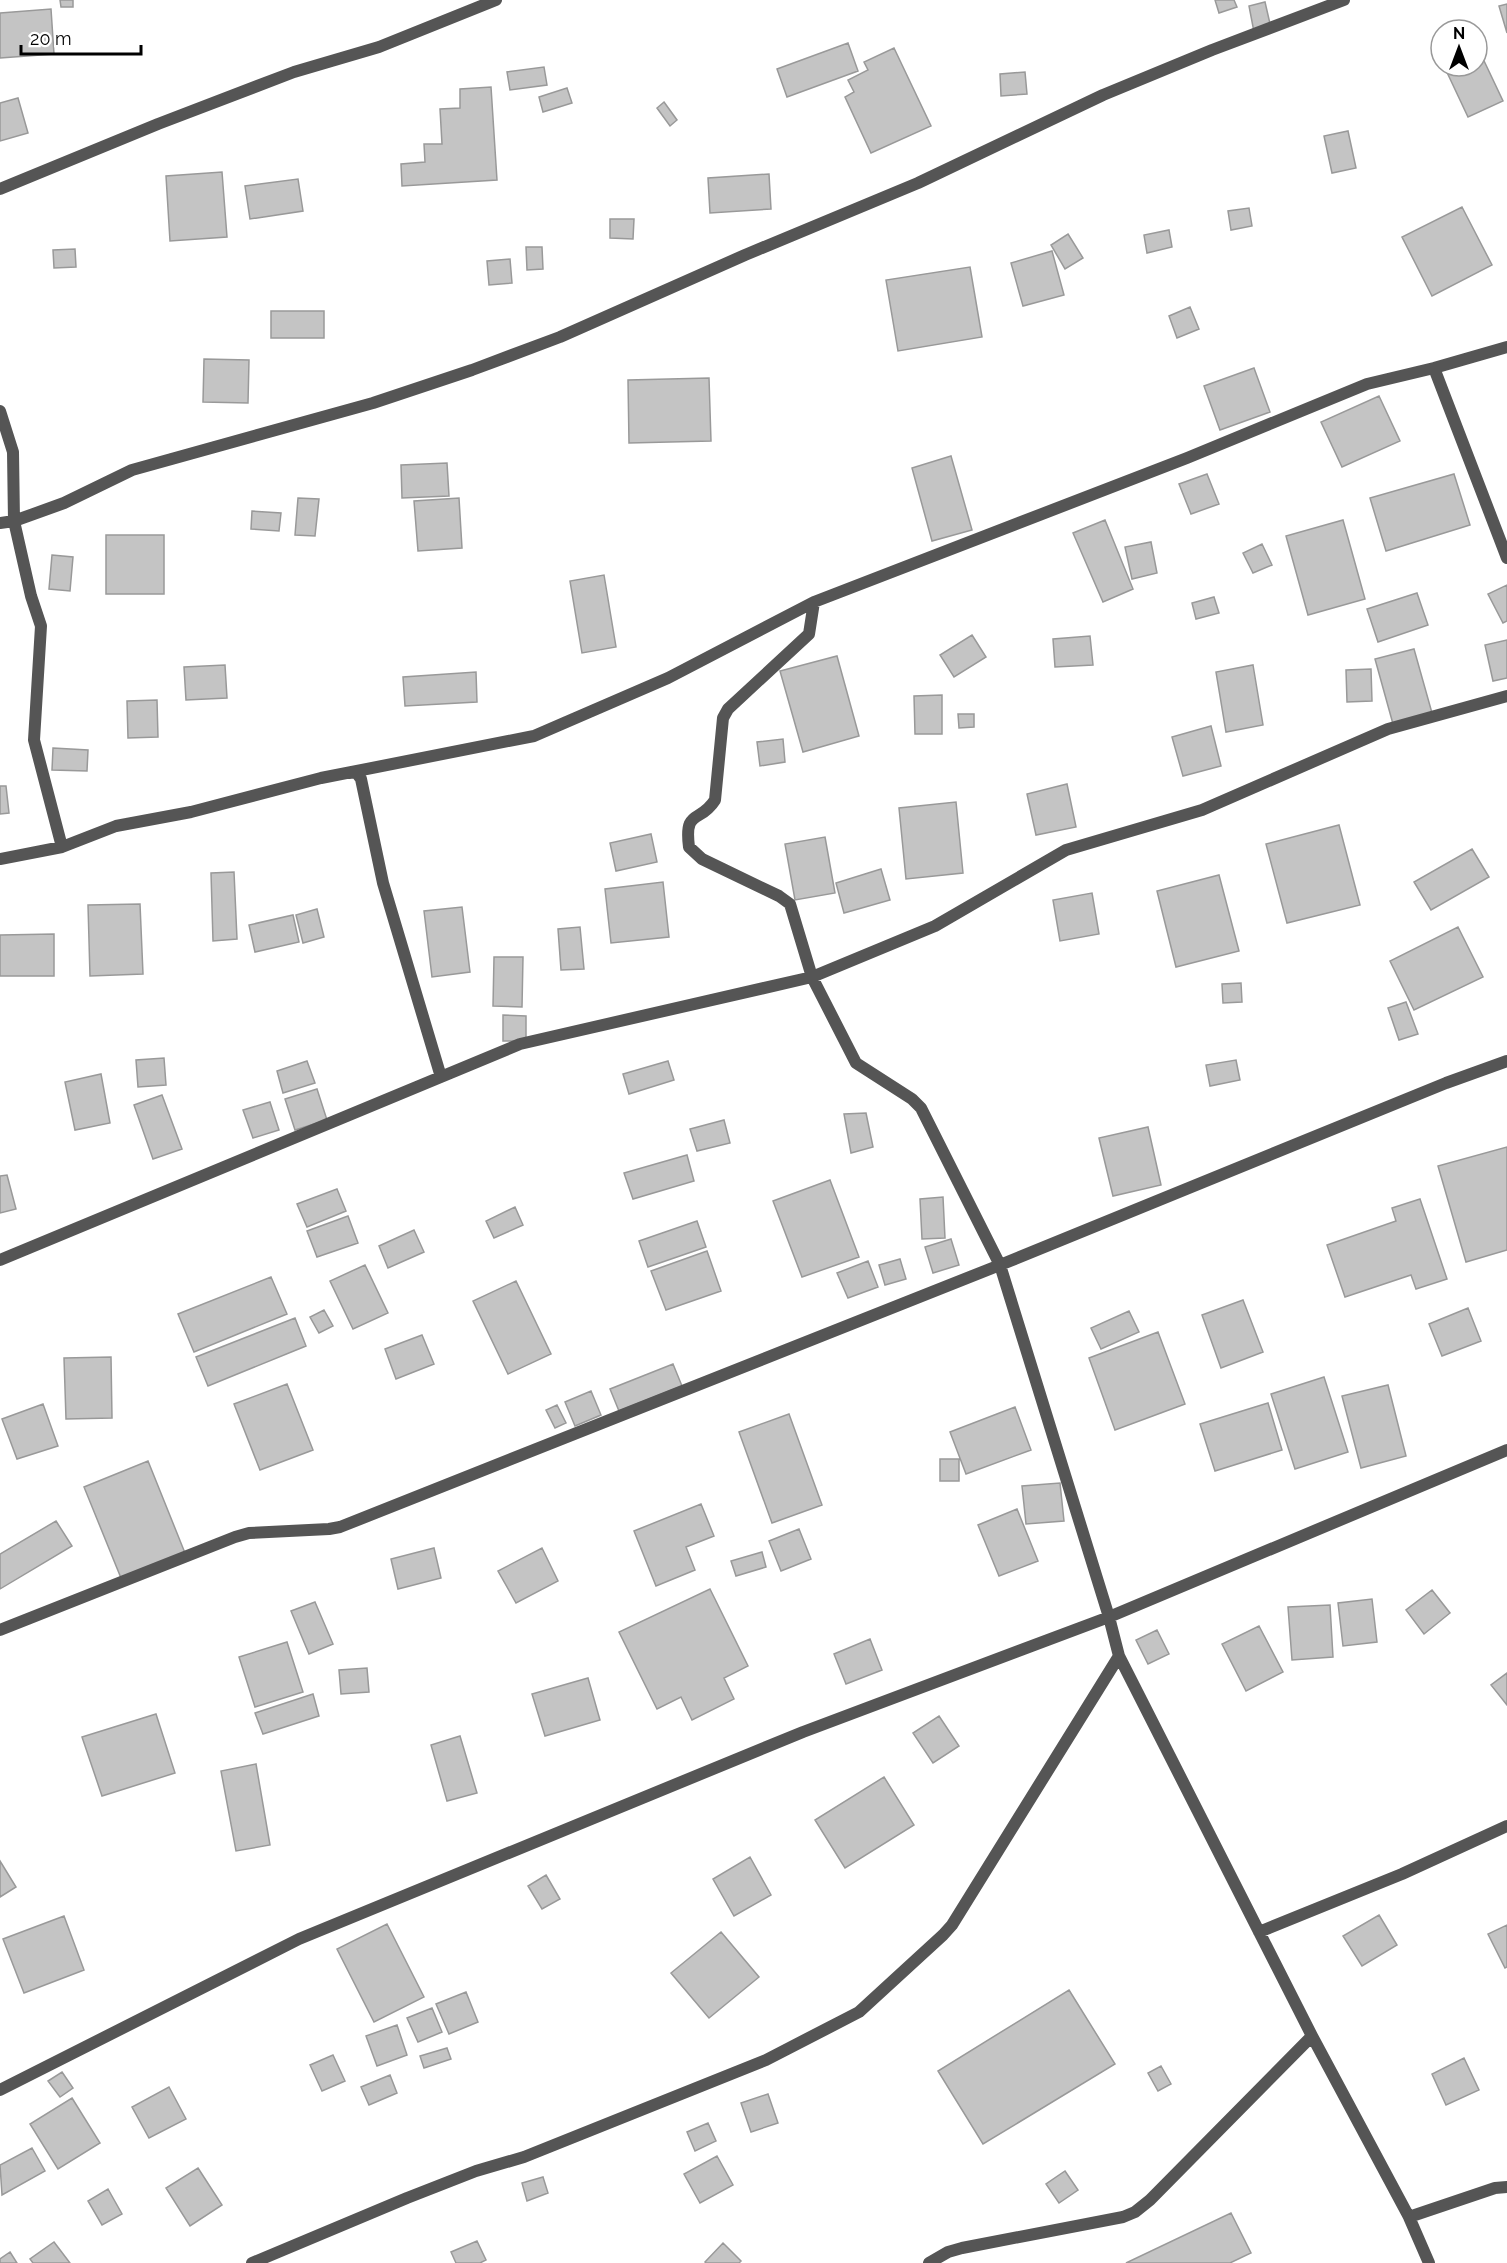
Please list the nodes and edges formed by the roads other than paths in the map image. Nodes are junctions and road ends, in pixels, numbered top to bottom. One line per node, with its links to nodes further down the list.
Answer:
1 (1344, 0): 7 (street)
2 (491, 1): 3 (street)
3 (0, 189)
4 (1507, 347): 5 (street)
5 (1434, 368): 9 (street); 10 (street)
6 (0, 411): 7 (street)
7 (14, 521): 8 (street); 13 (street)
8 (0, 523)
9 (1507, 558)
10 (814, 602): 12 (street); 15 (street)
11 (1507, 696): 15 (street)
12 (321, 778): 13 (street); 17 (street)
13 (62, 847): 14 (street)
14 (0, 859)
15 (812, 976): 17 (street); 19 (street)
16 (1507, 1061): 19 (street)
17 (441, 1077): 18 (street)
18 (0, 1260)
19 (1000, 1265): 21 (street); 22 (street)
20 (1507, 1450): 21 (street)
21 (1109, 1617): 23 (street); 27 (street)
22 (0, 1630)
23 (1119, 1656): 25 (street); 30 (street)
24 (1507, 1826): 25 (street)
25 (1259, 1932): 26 (street)
26 (1312, 2036): 29 (street); 31 (street)
27 (0, 2090)
28 (1507, 2187): 29 (street)
29 (1409, 2217): 32 (street)
30 (252, 2263)
31 (929, 2263)
32 (1429, 2263)

